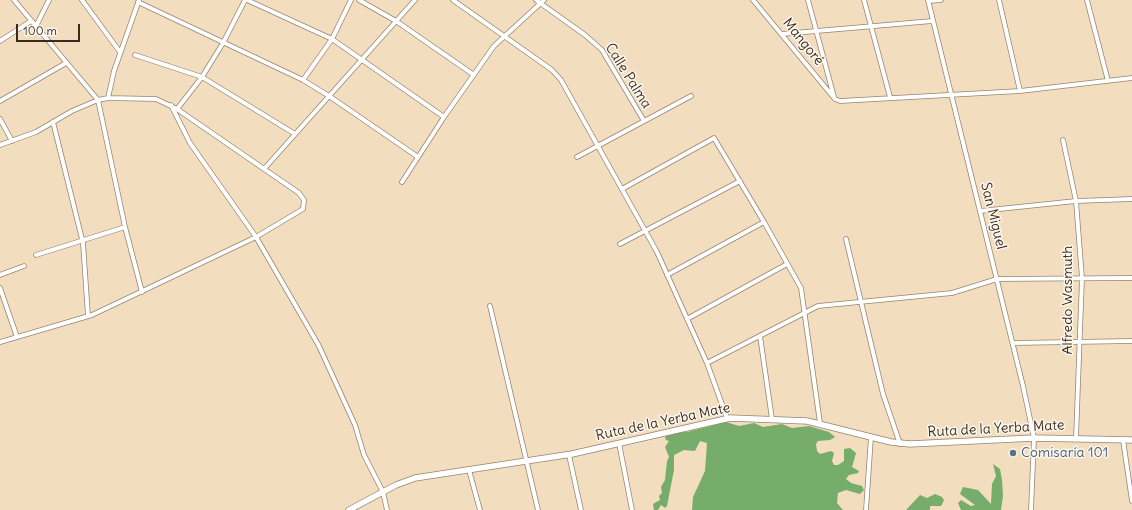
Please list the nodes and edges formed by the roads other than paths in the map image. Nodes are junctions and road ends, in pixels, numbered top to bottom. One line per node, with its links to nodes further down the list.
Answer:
1 (14, 0): 19 (street)
2 (49, 0): 22 (street)
3 (82, 0): 30 (street)
4 (246, 0): 27 (street); 29 (street)
5 (351, 0): 27 (street)
6 (359, 0): 20 (street)
7 (415, 0): 20 (street)
8 (453, 0): 26 (street)
9 (536, 0): 18 (street, Calle Palma)
10 (754, 0): 25 (street, Mangoré)
11 (808, 0): 24 (street)
12 (864, 0): 23 (street)
13 (928, 0): 14 (street); 21 (street, San Miguel)
14 (941, 0)
15 (999, 0): 39 (street)
16 (1087, 0): 38 (street)
17 (138, 1): 29 (street); 30 (street)
18 (542, 2): 26 (street); 53 (street, Calle Palma)
19 (31, 21): 22 (street); 28 (street)
20 (396, 21): 32 (street); 34 (street)
21 (932, 21): 23 (street); 40 (street, San Miguel)
22 (36, 26): 33 (street)
23 (872, 26): 24 (street); 43 (street)
24 (817, 31): 25 (street); 45 (street)
25 (782, 34): 45 (street, Mangoré)
26 (505, 36): 34 (street); 58 (street)
27 (332, 39): 32 (street); 37 (street)
28 (0, 41)
29 (223, 43): 35 (street); 37 (street)
30 (120, 52): 44 (street)
31 (135, 55): 35 (street)
32 (363, 59): 41 (street); 50 (street)
33 (66, 63): 46 (street); 47 (street)
34 (474, 75): 50 (street)
35 (202, 77): 49 (street); 54 (street)
36 (1132, 78): 38 (street)
37 (303, 80): 41 (street)
38 (1108, 81): 39 (street)
39 (1020, 91): 40 (street)
40 (950, 95): 43 (street); 67 (street, San Miguel)
41 (329, 96): 54 (street); 59 (street)
42 (691, 96): 53 (street)
43 (890, 97): 45 (street)
44 (108, 98): 46 (street); 48 (street)
45 (835, 99)
46 (98, 100): 52 (street); 69 (street)
47 (0, 101)
48 (171, 104): 49 (street); 71 (street)
49 (177, 109): 61 (street)
50 (444, 117): 59 (street)
51 (0, 119): 56 (street)
52 (53, 122): 56 (street); 73 (street)
53 (644, 122): 58 (street)
54 (295, 134): 61 (street)
55 (1064, 140): 66 (street, Alfredo Wasmuth)
56 (12, 141): 57 (street)
57 (0, 145)
58 (598, 145): 60 (street); 64 (street)
59 (418, 157): 63 (street)
60 (577, 157)
61 (264, 169): 71 (street)
62 (740, 181): 64 (street); 68 (street); 70 (street)
63 (402, 182)
64 (622, 189): 70 (street)
65 (1132, 199): 66 (street)
66 (1076, 201): 67 (street); 80 (street, Alfredo Wasmuth)
67 (980, 211): 82 (street, San Miguel)
68 (764, 222): 76 (street); 79 (street)
69 (125, 227): 73 (street); 84 (street)
70 (645, 231): 74 (street); 79 (street)
71 (256, 237): 84 (street); 110 (street)
72 (846, 239): 85 (street)
73 (82, 240): 75 (street); 88 (street)
74 (620, 244)
75 (36, 254)
76 (787, 264): 87 (street); 89 (street)
77 (24, 266): 78 (street)
78 (0, 275)
79 (667, 275): 89 (street)
80 (1082, 278): 81 (street); 82 (street); 92 (street, Alfredo Wasmuth)
81 (1132, 278)
82 (997, 279): 85 (street); 95 (street, San Miguel)
83 (0, 288): 91 (street)
84 (142, 292): 88 (street)
85 (861, 302): 87 (street); 106 (street)
86 (490, 306): 108 (street)
87 (805, 313): 90 (street); 99 (street)
88 (88, 316): 91 (street)
89 (687, 319): 96 (street)
90 (760, 336): 96 (street); 98 (street)
91 (17, 337): 94 (street)
92 (1081, 341): 93 (street); 95 (street); 102 (street, Alfredo Wasmuth)
93 (1132, 341)
94 (0, 342)
95 (1013, 343): 101 (street, San Miguel)
96 (707, 363): 97 (street)
97 (728, 418): 98 (main road, Ruta de la Yerba Mate); 105 (main road, Ruta de la Yerba Mate)
98 (772, 419): 99 (main road, Ruta de la Yerba Mate)
99 (820, 423): 100 (main road, Ruta de la Yerba Mate)
100 (871, 437): 106 (main road, Ruta de la Yerba Mate); 118 (street)
101 (1034, 438): 102 (main road, Ruta de la Yerba Mate); 106 (main road, Ruta de la Yerba Mate); 119 (street, San Miguel)
102 (1076, 438): 103 (main road, Ruta de la Yerba Mate)
103 (1123, 440): 104 (main road, Ruta de la Yerba Mate); 111 (street)
104 (1132, 440)
105 (618, 443): 107 (main road, Ruta de la Yerba Mate); 117 (street)
106 (900, 444)
107 (569, 455): 108 (main road, Ruta de la Yerba Mate); 116 (street)
108 (528, 461): 109 (main road, Ruta de la Yerba Mate); 115 (street)
109 (469, 470): 110 (main road, Ruta de la Yerba Mate); 114 (street)
110 (383, 492): 112 (main road, Ruta de la Yerba Mate); 113 (street)
111 (1132, 499)
112 (349, 510)
113 (387, 510)
114 (480, 510)
115 (538, 510)
116 (581, 510)
117 (632, 510)
118 (866, 510)
119 (1031, 510)

